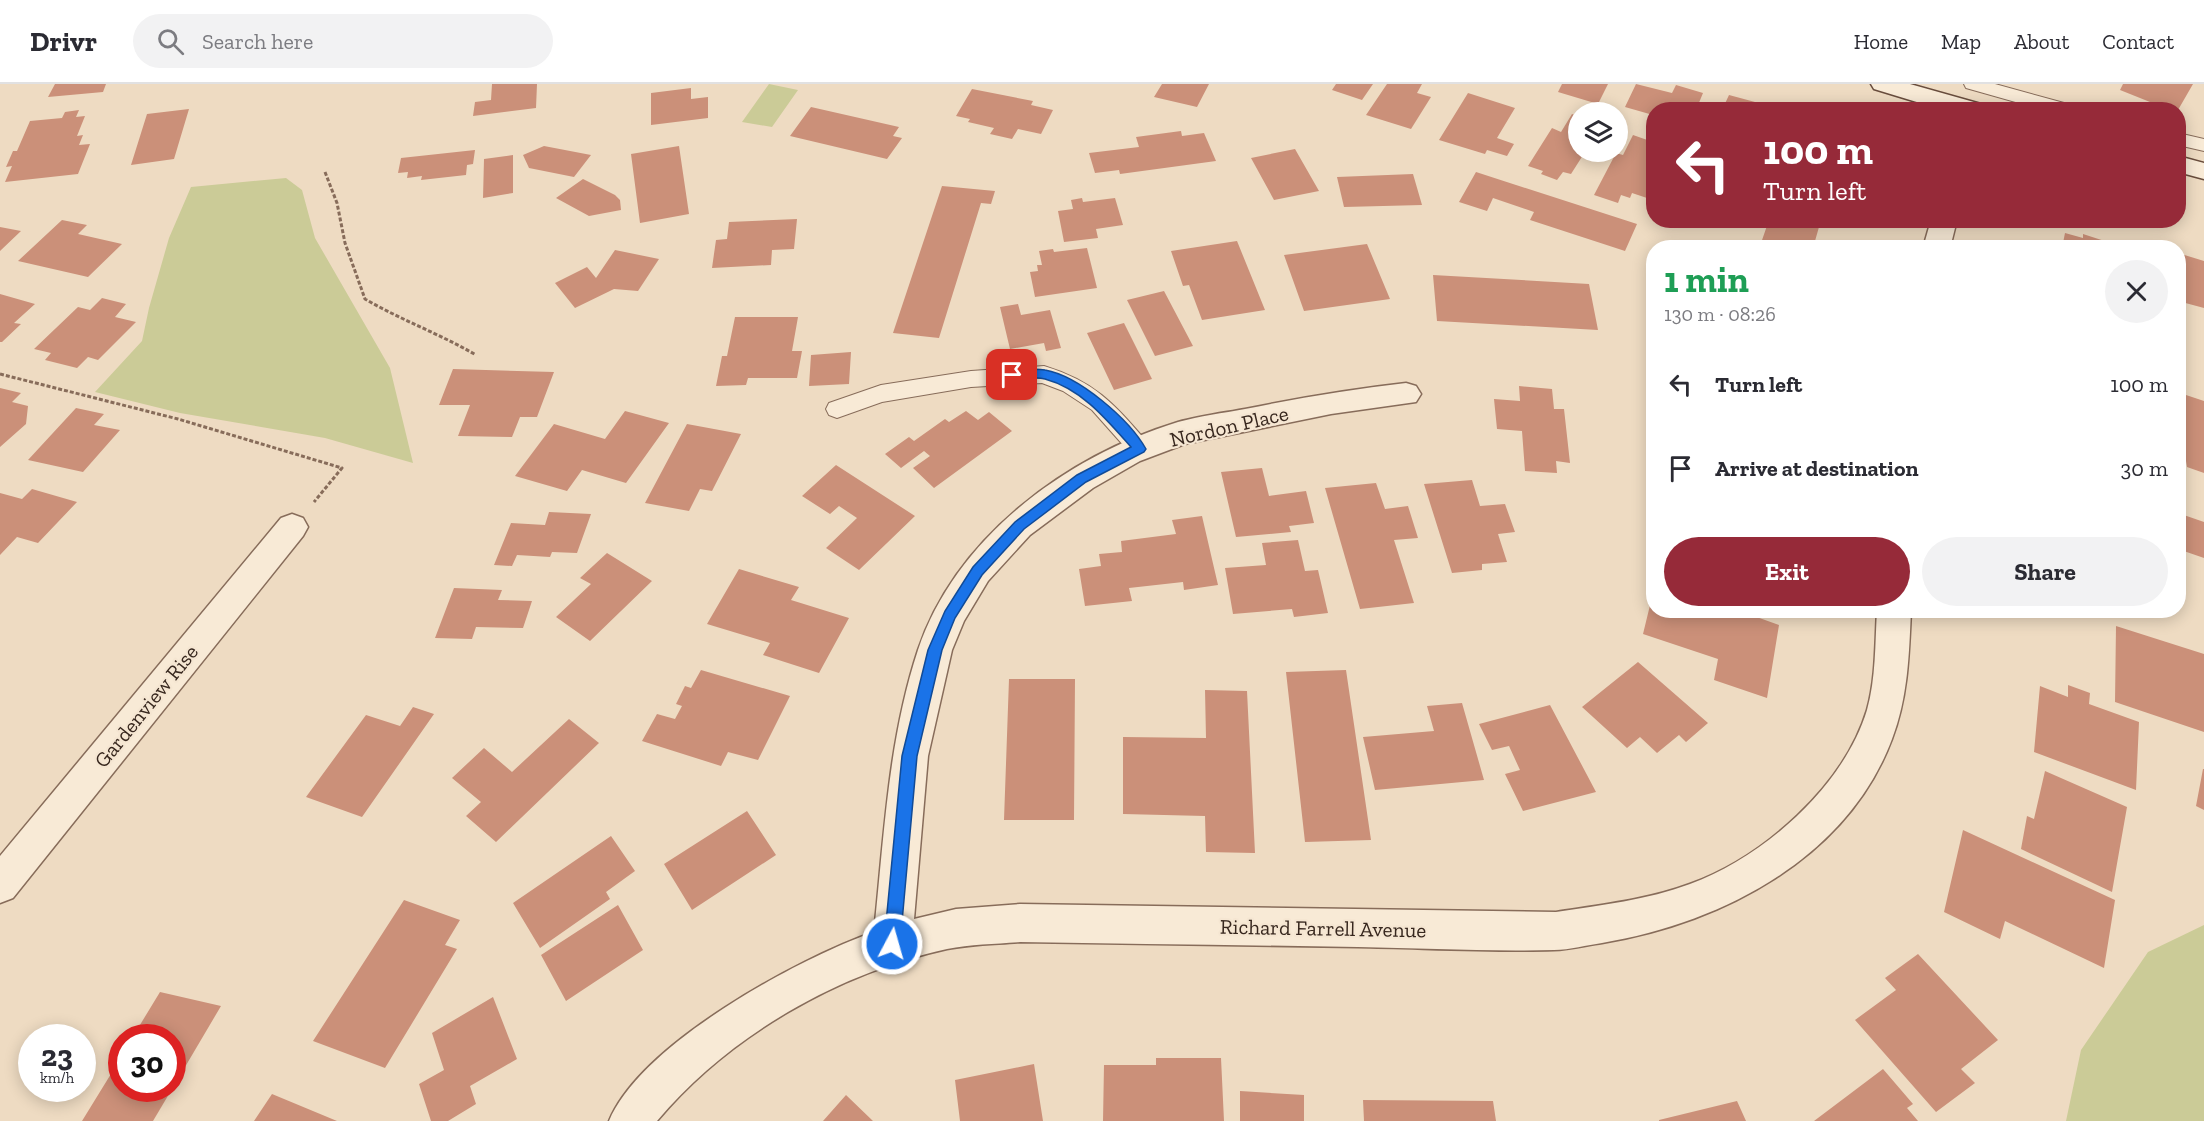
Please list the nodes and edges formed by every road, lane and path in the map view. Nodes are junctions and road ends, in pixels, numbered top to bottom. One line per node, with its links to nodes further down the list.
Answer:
1 (1883, 84): 3 (street)
2 (1972, 84): 4 (lane)
3 (1945, 102)
4 (2038, 102)
5 (2186, 141): 6 (lane)
6 (2204, 145)
7 (2186, 166): 8 (street)
8 (2204, 171)
9 (325, 172): 10 (path)
10 (476, 355)
11 (0, 374): 15 (path)
12 (1406, 394): 14 (street, Nordon Place)
13 (837, 409): 14 (lane)
14 (1140, 449): 18 (street, Nordon Place)
15 (292, 527): 17 (street, Gardenview Rise)
16 (1893, 618): 18 (street, Richard Farrell Avenue)
17 (0, 885)
18 (892, 944): 19 (street, Richard Farrell Avenue)
19 (630, 1121)

